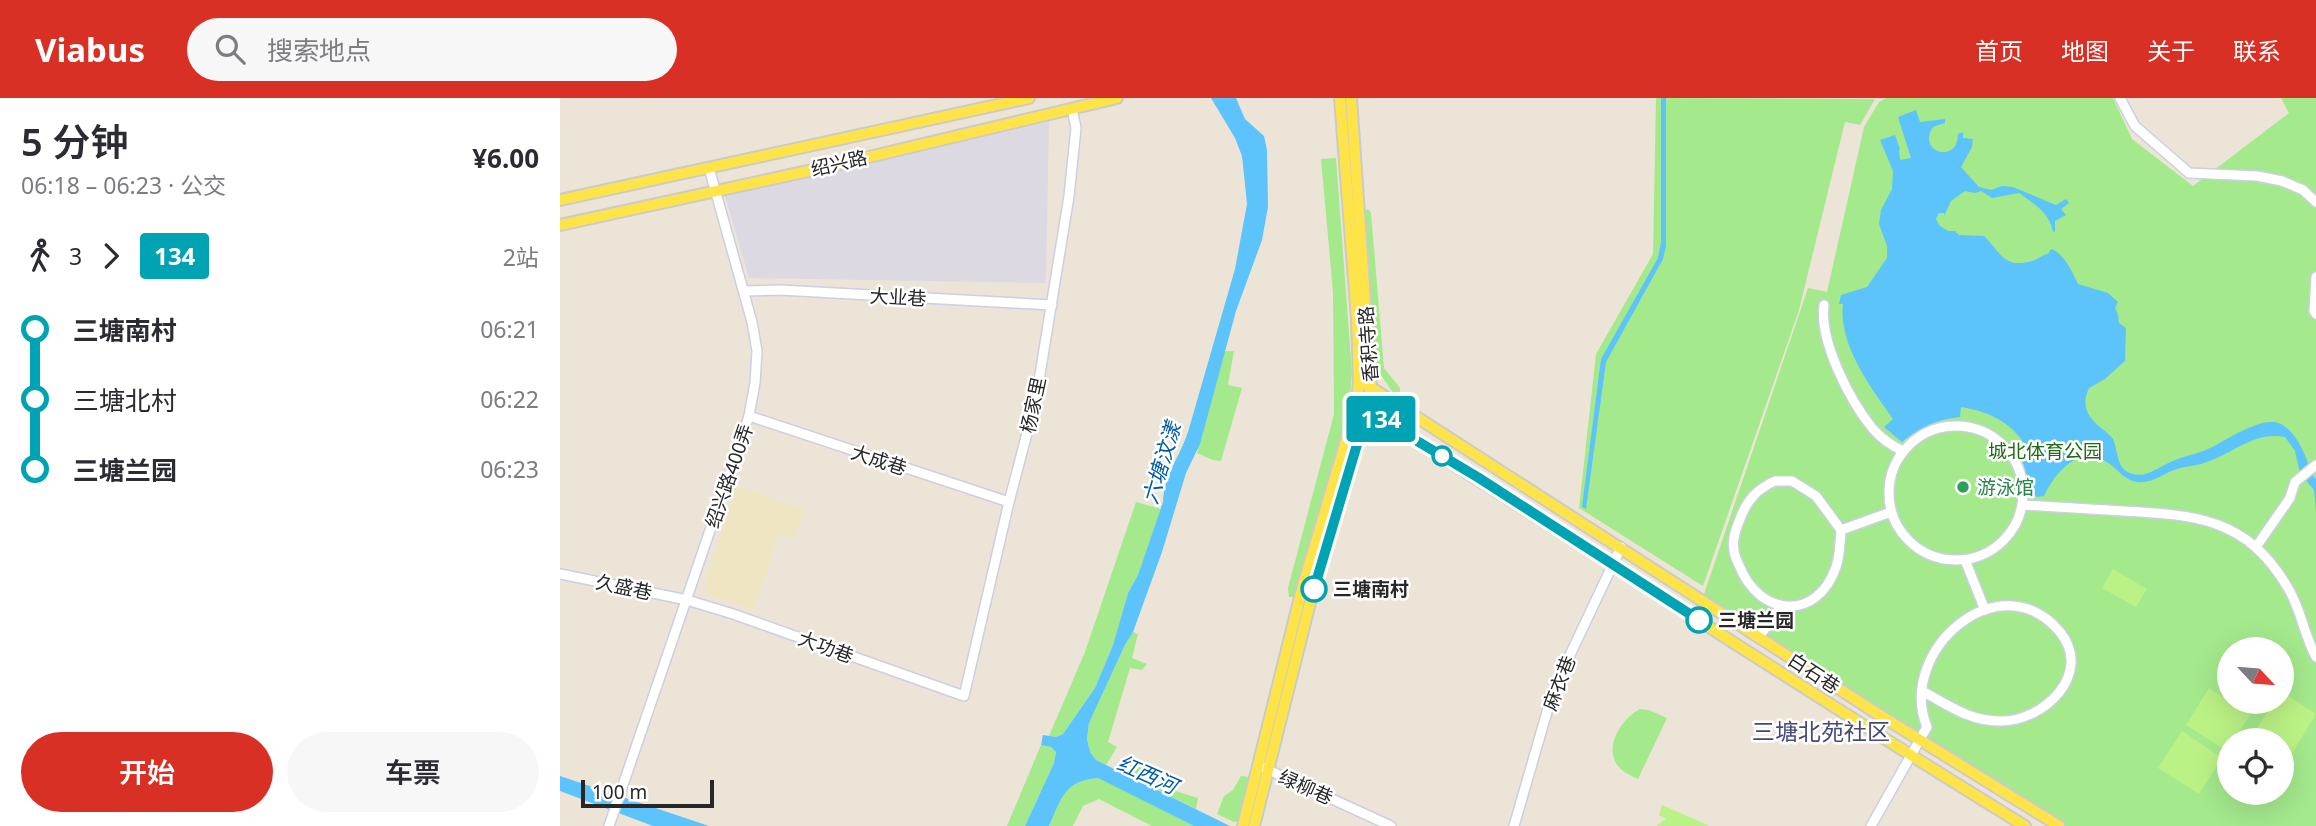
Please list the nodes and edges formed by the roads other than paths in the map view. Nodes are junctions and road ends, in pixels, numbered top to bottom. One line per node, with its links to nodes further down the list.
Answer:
1 (1029, 98): 7 (main road, 绍兴路)
2 (1117, 98): 6 (main road, 绍兴路)
3 (1340, 98): 17 (main road, 香积寺路)
4 (1351, 98): 18 (main road, 香积寺路)
5 (2120, 98): 10 (street)
6 (1072, 109): 8 (main road, 绍兴路); 15 (street, 杨家里)
7 (709, 168): 8 (street, 绍兴路400弄); 9 (main road, 绍兴路)
8 (715, 190): 11 (main road, 绍兴路); 13 (street, 绍兴路400弄)
9 (560, 200)
10 (2316, 202)
11 (560, 225)
12 (2316, 277): 16 (street)
13 (744, 291): 15 (street, 大业巷); 20 (street, 绍兴路400弄)
14 (1824, 304): 21 (street)
15 (1052, 305): 23 (street, 杨家里)
16 (2316, 314)
17 (1359, 380): 18 (main road, 白石巷); 19 (main road, 香积寺路)
18 (1371, 387): 19 (main road, 香积寺路); 27 (main road, 白石巷)
19 (1362, 407): 30 (main road, 白石巷); 41 (main road, 香积寺路)
20 (749, 416): 23 (street, 大成巷); 32 (street, 绍兴路400弄)
21 (1903, 451): 24 (street); 25 (street)
22 (2316, 465): 28 (street)
23 (1009, 502): 38 (street, 杨家里)
24 (2022, 505): 28 (street); 29 (street)
25 (1891, 512): 26 (street); 29 (street)
26 (1841, 530): 33 (street); 33 (street)
27 (1621, 547): 30 (street, 麻衣巷); 35 (main road, 白石巷)
28 (2256, 547): 36 (street)
29 (1965, 560): 34 (street)
30 (1612, 564): 40 (main road, 白石巷); 46 (street, 麻衣巷)
31 (560, 574): 32 (street, 久盛巷)
32 (687, 600): 38 (street, 大功巷); 42 (street, 绍兴路400弄)
33 (1781, 606): 35 (street)
34 (1985, 610): 37 (street); 37 (street)
35 (1759, 637): 39 (main road, 白石巷)
36 (2316, 657)
37 (1922, 691): 39 (street)
38 (964, 696)
39 (1919, 739): 40 (street); 49 (main road, 白石巷)
40 (1911, 756): 47 (street); 48 (main road, 白石巷)
41 (1264, 768): 43 (main road, 香积寺路); 44 (main road, 香积寺路); 45 (street, 绿柳巷)
42 (610, 822)
43 (1243, 826)
44 (1254, 826)
45 (1391, 826)
46 (1514, 826)
47 (1871, 826)
48 (2025, 826)
49 (2059, 826)

